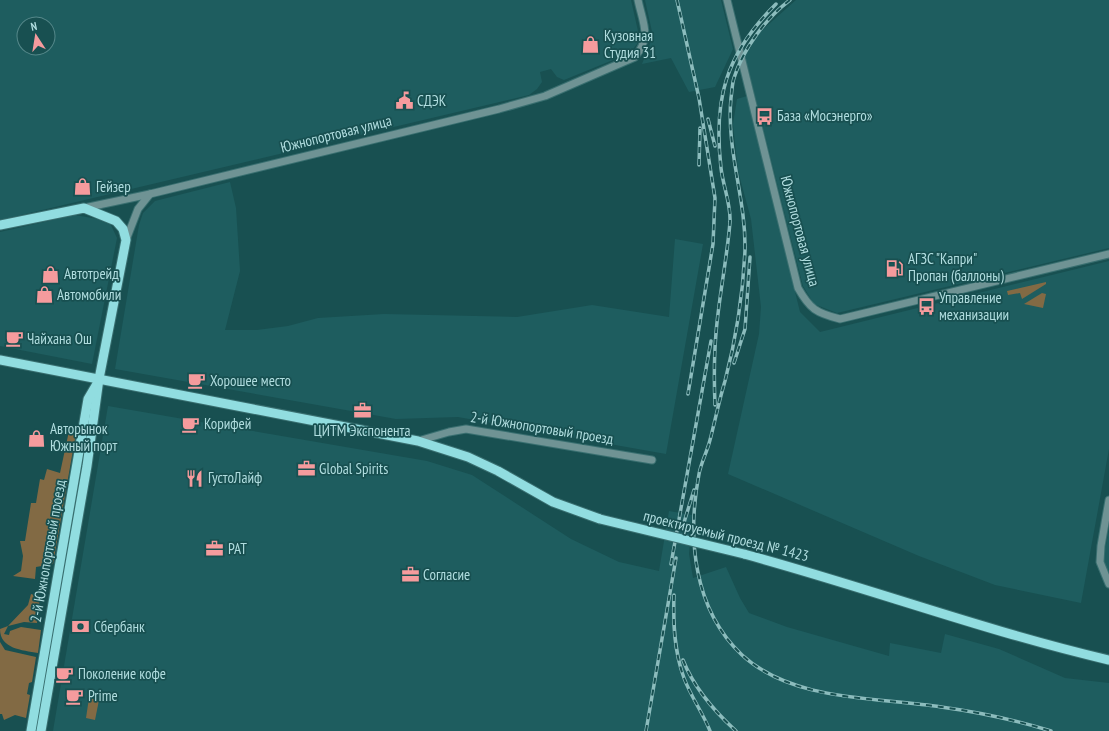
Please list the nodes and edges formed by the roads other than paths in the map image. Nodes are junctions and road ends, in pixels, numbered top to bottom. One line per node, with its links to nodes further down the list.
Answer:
1 (638, 0): 3 (street, Южнопортовая улица)
2 (727, 0): 7 (street, Южнопортовая улица)
3 (150, 194): 4 (street, Южнопортовая улица); 6 (street)
4 (84, 208): 5 (main road, Южнопортовая улица); 6 (main road)
5 (0, 224)
6 (126, 240): 9 (main road)
7 (1109, 254)
8 (0, 360): 9 (main road)
9 (99, 379): 10 (main road, 2-й Южнопортовый проезд); 11 (main road, 2-й Южнопортовый проезд); 12 (main road, 2-й Южнопортовый проезд)
10 (85, 414): 11 (main road); 17 (main road, 2-й Южнопортовый проезд)
11 (95, 416): 18 (main road, 2-й Южнопортовый проезд)
12 (418, 441): 13 (street, 2-й Южнопортовый проезд); 16 (main road, проектируемый проезд № 1423, bridge)
13 (652, 460)
14 (1109, 500): 15 (street)
15 (1109, 584)
16 (1109, 660)
17 (31, 731)
18 (41, 731)

